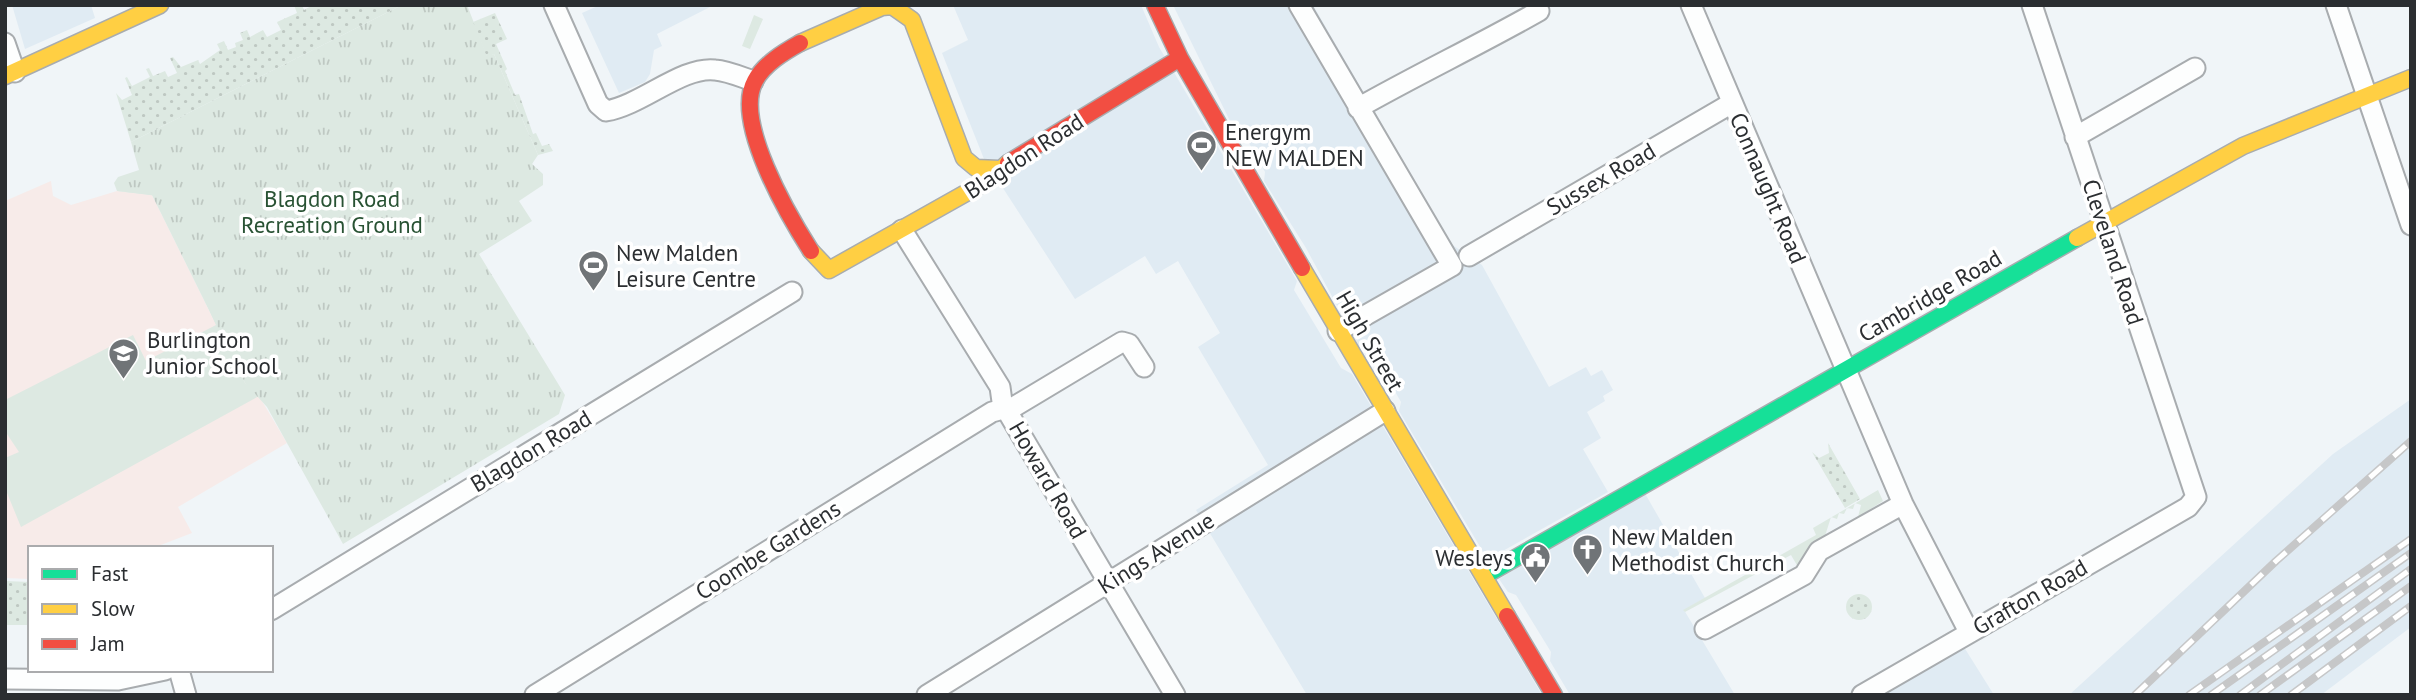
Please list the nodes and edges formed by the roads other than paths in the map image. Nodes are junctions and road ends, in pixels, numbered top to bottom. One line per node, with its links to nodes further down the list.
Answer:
1 (160, 5): 12 (street)
2 (554, 5): 14 (street)
3 (1155, 5): 10 (street, High Street)
4 (1299, 5): 17 (street)
5 (1691, 5): 16 (street, Connaught Road)
6 (2032, 5): 18 (street, Cleveland Road)
7 (2336, 5): 15 (street)
8 (1539, 11): 17 (street)
9 (5, 43): 12 (street)
10 (1180, 58): 19 (street, Blagdon Road); 25 (street, High Street)
11 (2195, 68): 18 (street)
12 (10, 74)
13 (2411, 78): 15 (street, Cambridge Road)
14 (753, 81): 19 (street); 22 (street, Blagdon Road)
15 (2367, 96): 20 (street, Cambridge Road); 21 (street)
16 (1732, 103): 23 (street, Sussex Road); 27 (street, Connaught Road)
17 (1358, 108): 25 (street)
18 (2075, 137): 20 (street, Cleveland Road)
19 (999, 169): 22 (street, Blagdon Road)
20 (2104, 224): 27 (street, Cambridge Road); 30 (street, Cleveland Road)
21 (2411, 225)
22 (902, 230): 28 (street, Howard Road)
23 (1469, 256)
24 (792, 292): 34 (street, Blagdon Road)
25 (1338, 331): 29 (street, High Street)
26 (1144, 367): 28 (street, Coombe Gardens)
27 (1846, 370): 31 (street, Connaught Road); 32 (street, Cambridge Road)
28 (1005, 410): 33 (street, Howard Road); 41 (street, Coombe Gardens)
29 (1385, 411): 32 (street, High Street); 33 (street, Kings Avenue)
30 (2196, 497): 36 (street, Grafton Road)
31 (1903, 505): 35 (street); 36 (street, Connaught Road)
32 (1484, 576): 44 (street, High Street)
33 (1108, 583): 42 (street, Kings Avenue); 43 (street, Howard Road)
34 (273, 609)
35 (1705, 629)
36 (1969, 632): 45 (street, Grafton Road)
37 (155, 672): 39 (street)
38 (180, 672): 40 (street)
39 (5, 680)
40 (186, 695)
41 (535, 695)
42 (927, 695)
43 (1175, 695)
44 (1554, 695)
45 (1862, 695)

